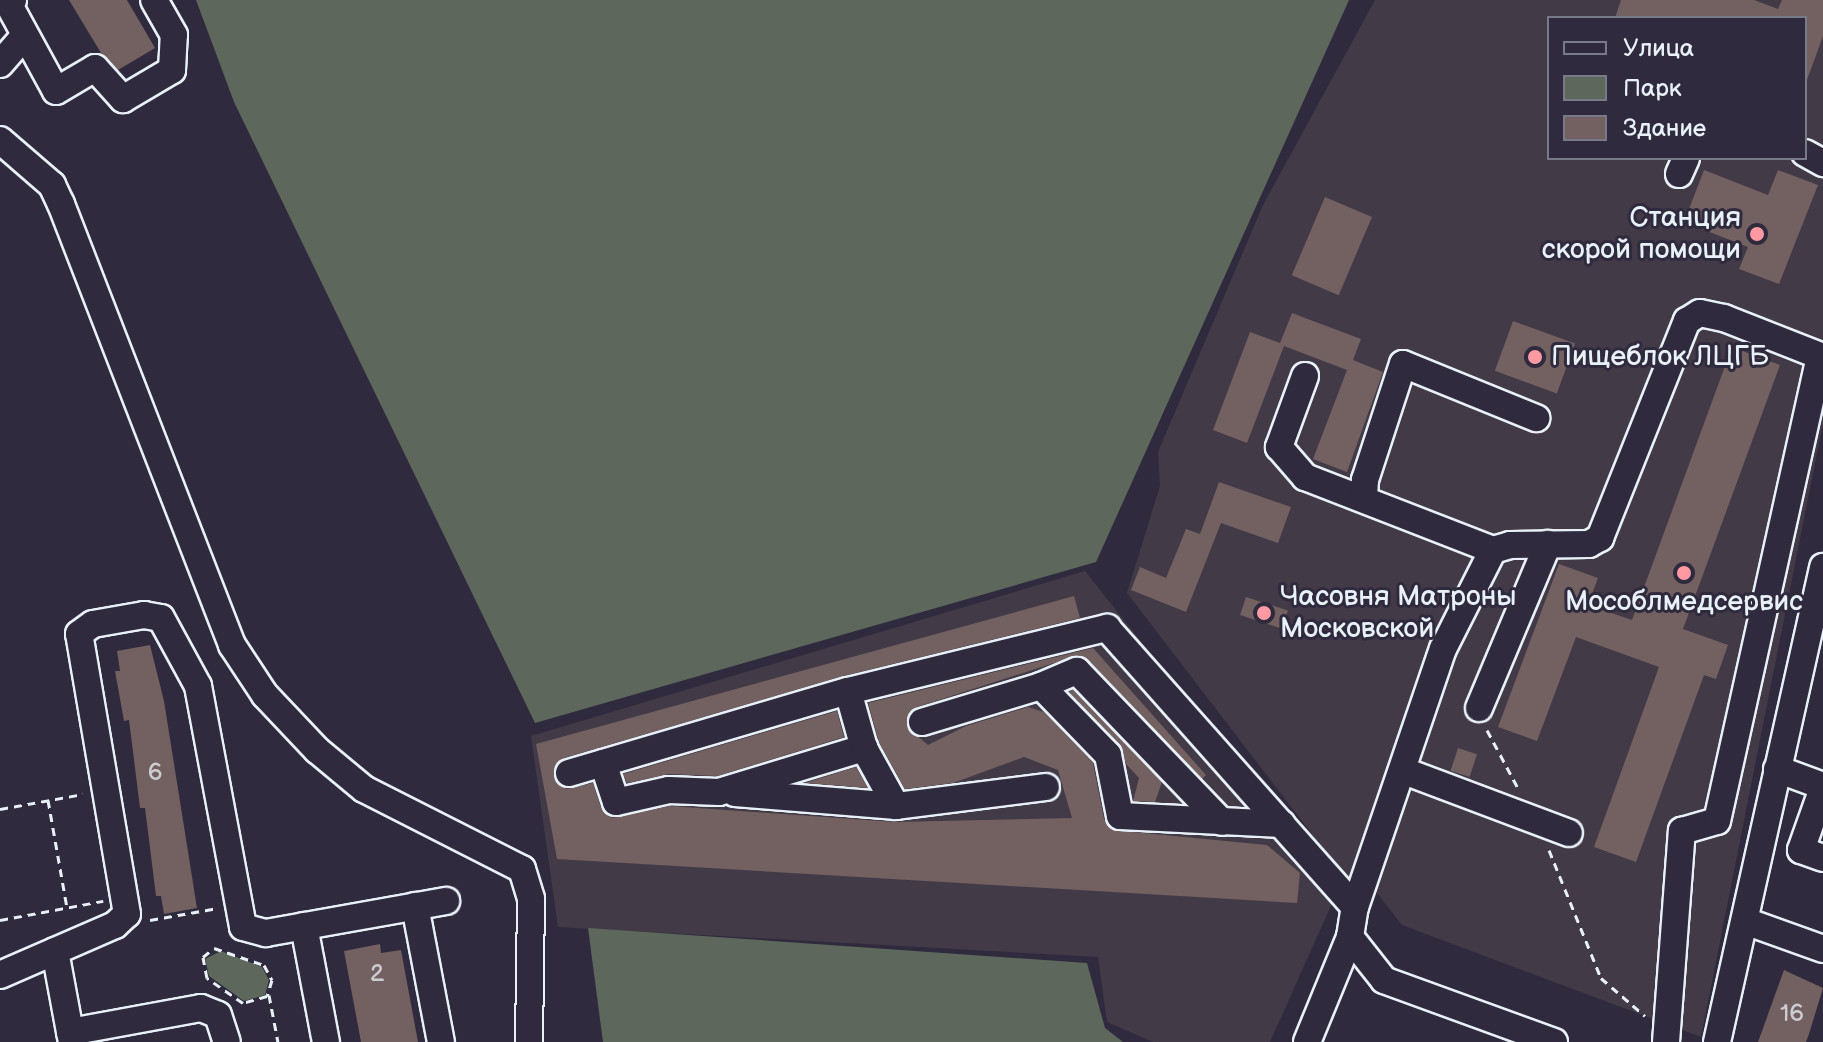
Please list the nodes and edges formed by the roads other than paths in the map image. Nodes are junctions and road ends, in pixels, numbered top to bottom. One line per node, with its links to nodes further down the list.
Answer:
1 (13, 0): 3 (street)
2 (154, 0): 3 (street)
3 (25, 35): 4 (street)
4 (0, 64)
5 (0, 140): 45 (street)
6 (1822, 356): 10 (street); 40 (street)
7 (1305, 376): 9 (street)
8 (1536, 418): 9 (street)
9 (1364, 498): 11 (street)
10 (1548, 544): 11 (street); 16 (street)
11 (1493, 550): 21 (street)
12 (1823, 567): 13 (street)
13 (1812, 664): 20 (street)
14 (1041, 686): 17 (street); 27 (street); 27 (street)
15 (848, 691): 18 (street); 19 (street); 28 (street)
16 (1479, 708)
17 (922, 722)
18 (864, 748): 25 (street); 26 (street)
19 (603, 763): 22 (street); 25 (street)
20 (1777, 769): 24 (street); 34 (street)
21 (1404, 771): 29 (street); 33 (street)
22 (569, 773)
23 (1046, 787): 26 (street)
24 (1823, 787): 30 (street)
25 (719, 792): 26 (street)
26 (896, 806)
27 (1222, 822): 28 (street)
28 (1282, 824): 33 (street)
29 (1569, 833)
30 (1823, 858)
31 (446, 901): 32 (street)
32 (415, 906): 35 (street); 44 (street)
33 (1355, 907): 36 (street)
34 (1745, 921): 37 (street); 48 (street)
35 (304, 926): 38 (street); 43 (street)
36 (1350, 937): 46 (street); 47 (street)
37 (1823, 949)
38 (55, 951): 39 (street); 41 (street)
39 (0, 975)
40 (1658, 1032)
41 (71, 1037): 42 (street)
42 (227, 1042)
43 (326, 1042)
44 (441, 1042)
45 (529, 1042)
46 (1307, 1042)
47 (1554, 1042)
48 (1717, 1042)

